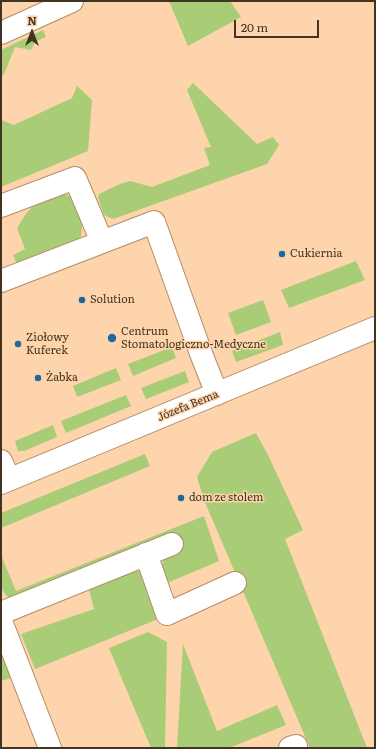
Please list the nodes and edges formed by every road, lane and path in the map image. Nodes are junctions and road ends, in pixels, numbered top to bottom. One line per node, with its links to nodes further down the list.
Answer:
1 (72, 1): 2 (street)
2 (1, 33)
3 (1, 206): 4 (street)
4 (102, 242): 5 (street); 7 (street)
5 (1, 281)
6 (375, 328): 7 (street, Józefa Bema)
7 (217, 394): 8 (street, Józefa Bema)
8 (4, 474)
9 (172, 544): 10 (street)
10 (146, 554): 11 (street); 12 (street)
11 (235, 584)
12 (1, 613)
13 (1, 621): 14 (street)
14 (50, 748)

